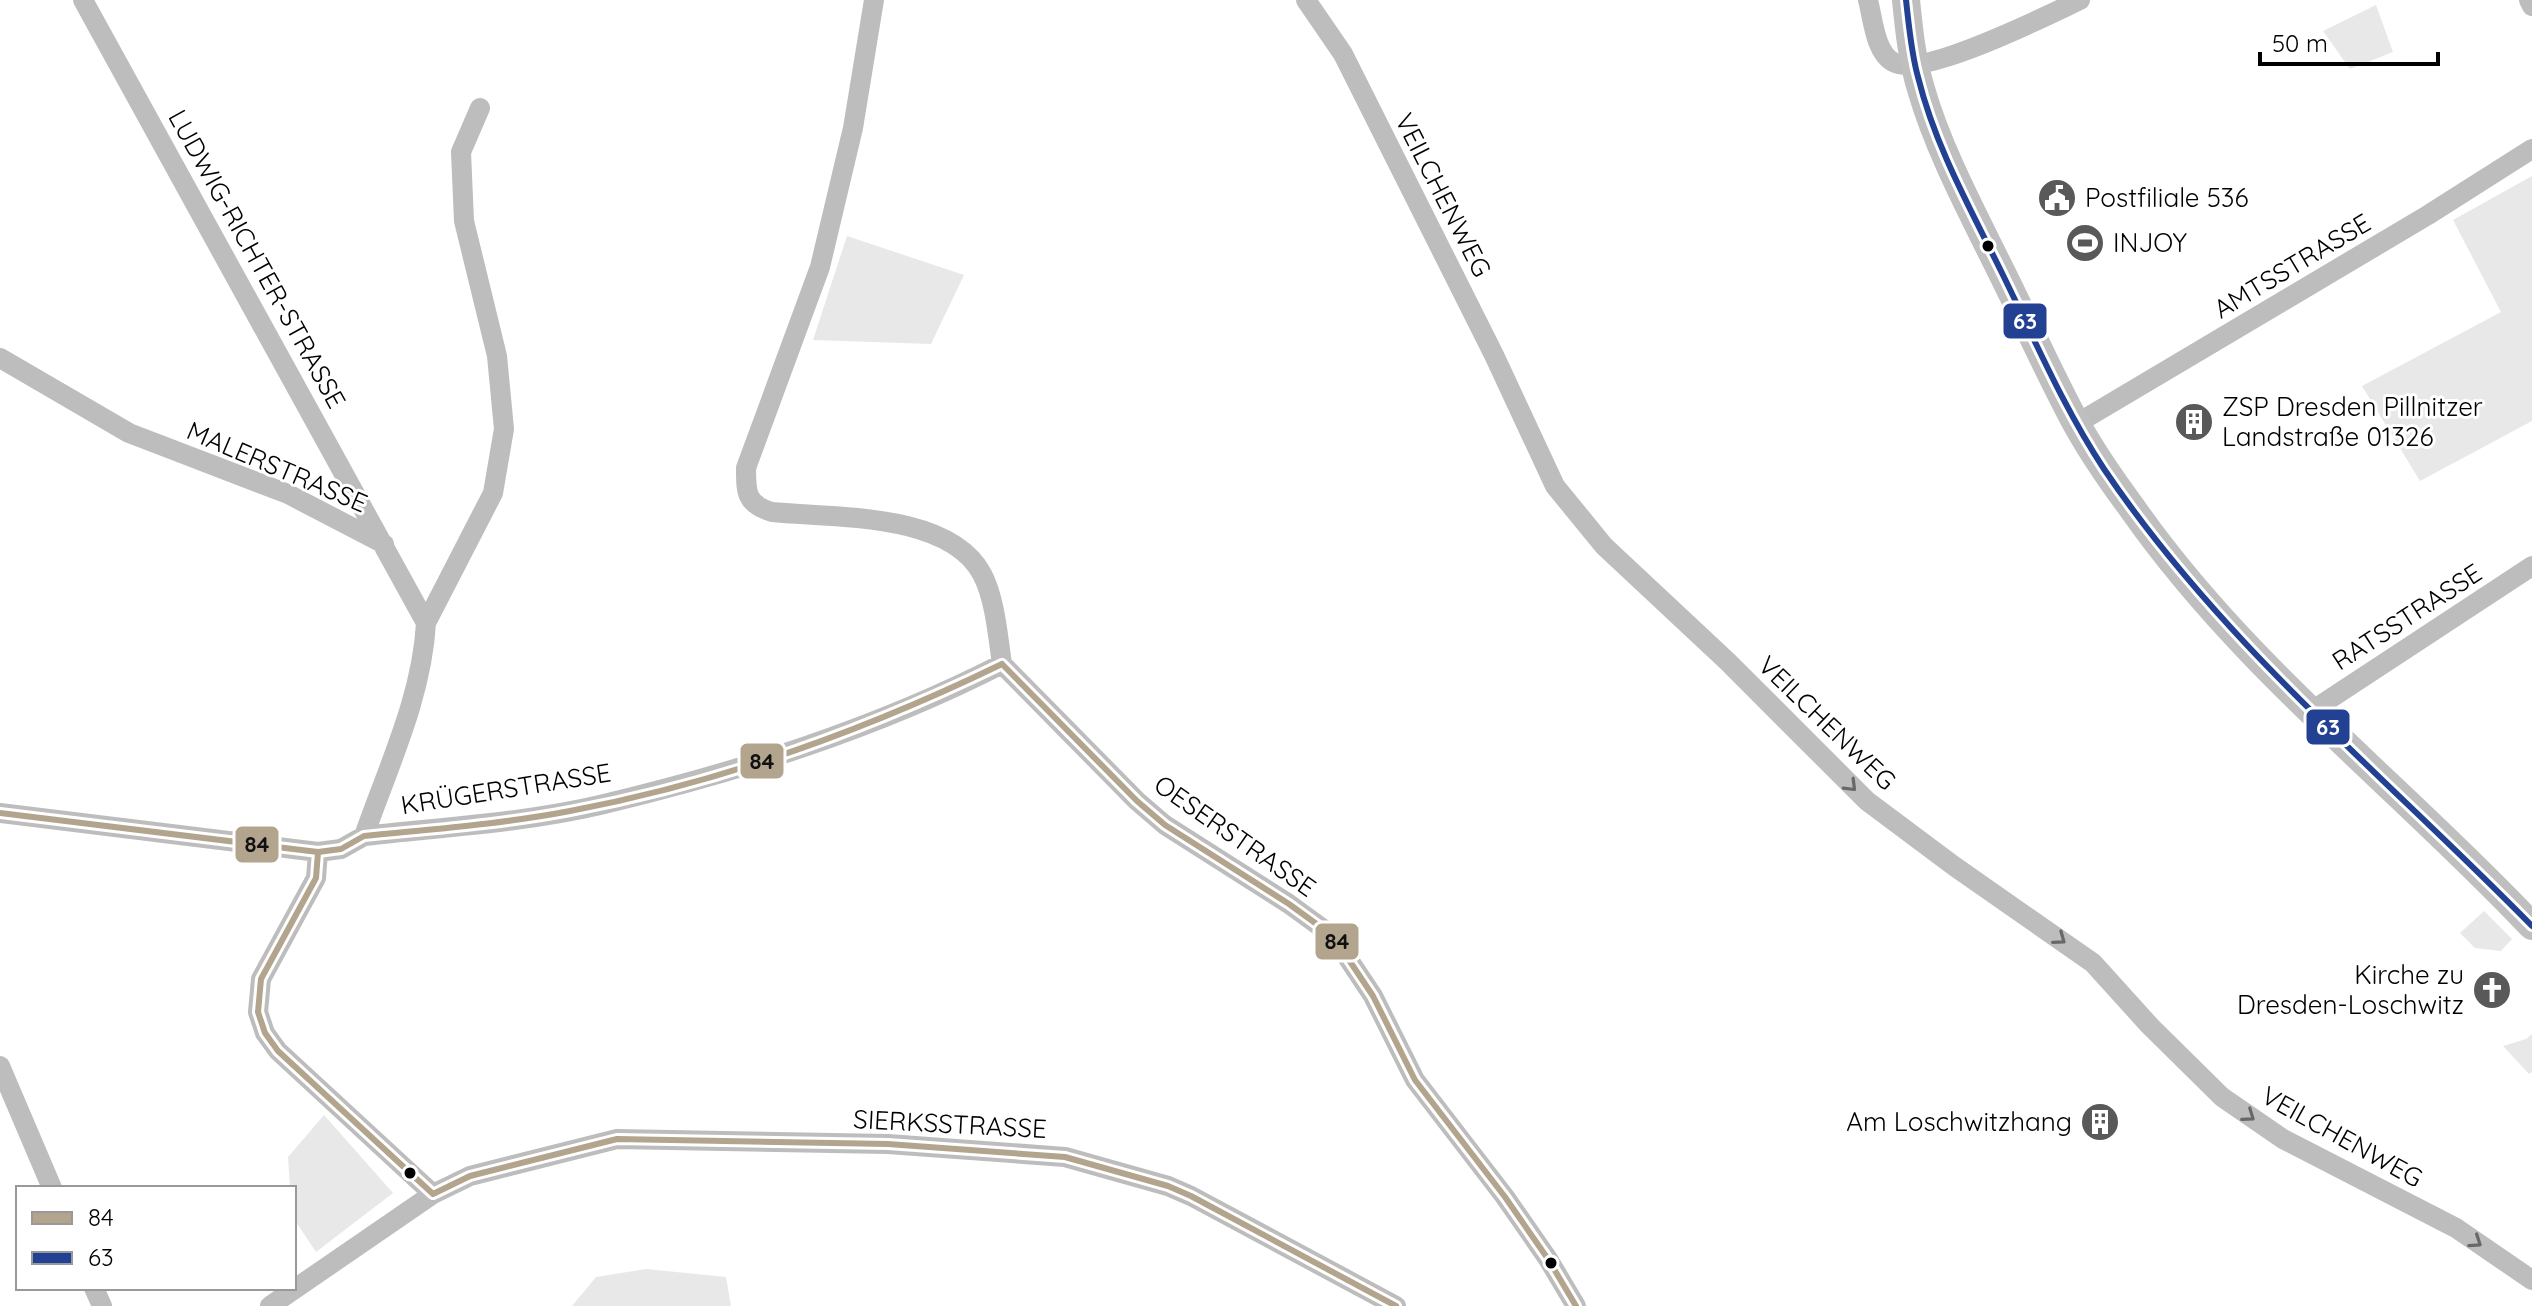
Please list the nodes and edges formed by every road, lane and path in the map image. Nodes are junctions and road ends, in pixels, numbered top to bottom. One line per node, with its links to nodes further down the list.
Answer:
1 (83, 0): 14 (street, LUDWIG-RICHTER-STRASSE)
2 (874, 0): 17 (street)
3 (1306, 0): 26 (street, VEILCHENWEG, one-way to 26)
4 (1868, 0): 9 (street)
5 (1906, 0): 9 (main road)
6 (2080, 0): 9 (street)
7 (2529, 0): 8 (street)
8 (2532, 6)
9 (1914, 64): 13 (main road)
10 (480, 108): 16 (street)
11 (2532, 149): 13 (street, AMTSSTRASSE)
12 (0, 358): 14 (street, MALERSTRASSE)
13 (2076, 424): 18 (main road)
14 (385, 544): 16 (street, MALERSTRASSE)
15 (2532, 566): 18 (street, RATSSTRASSE)
16 (426, 623): 20 (street)
17 (1002, 664): 20 (street, KRÜGERSTRASSE); 31 (street, OESERSTRASSE)
18 (2310, 712): 22 (main road)
19 (0, 813): 21 (street, KRÜGERSTRASSE)
20 (364, 836): 21 (street, KRÜGERSTRASSE)
21 (318, 852): 25 (street)
22 (2532, 926)
23 (0, 1066): 24 (street)
24 (51, 1186)
25 (433, 1194): 27 (street, SIERKSSTRASSE); 30 (street, SIERKSSTRASSE)
26 (2532, 1280)
27 (296, 1288)
28 (293, 1290): 29 (street, SIERKSSTRASSE)
29 (270, 1306)
30 (1396, 1306)
31 (1576, 1306)

